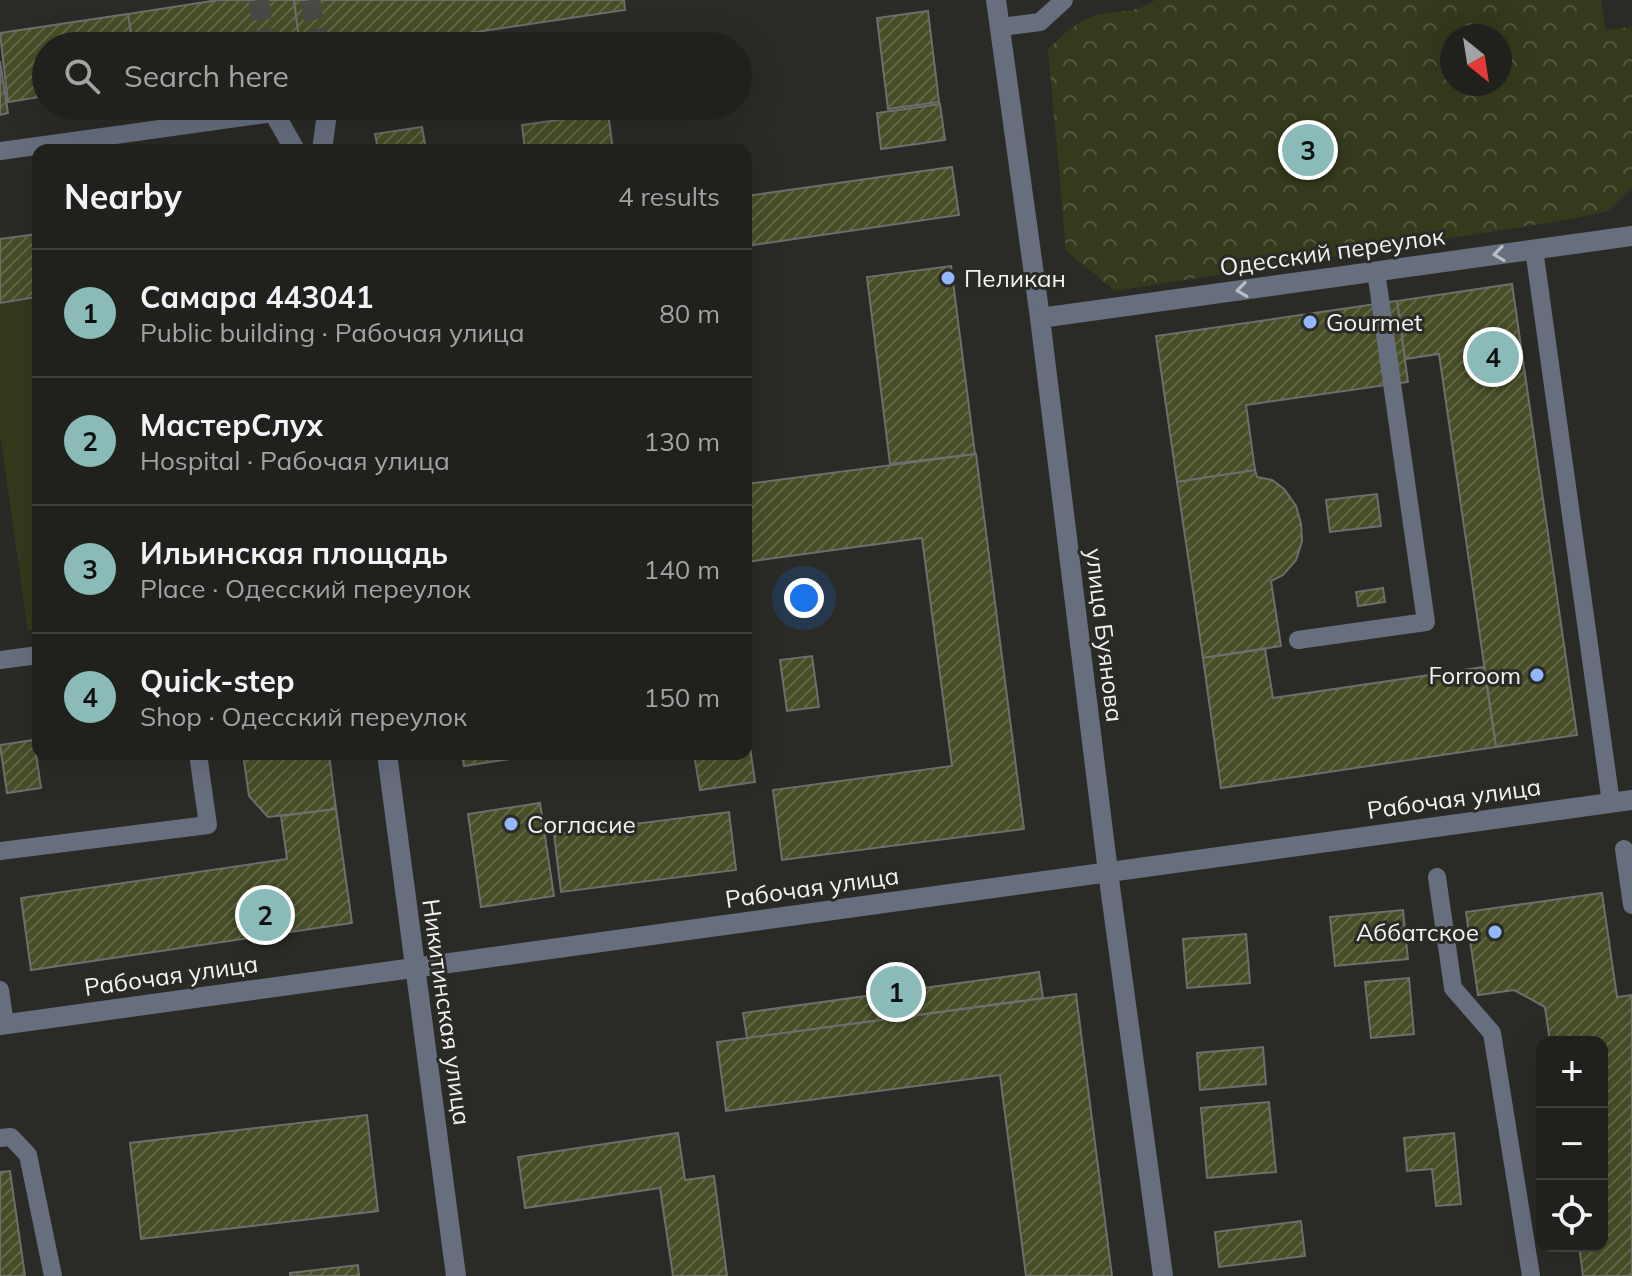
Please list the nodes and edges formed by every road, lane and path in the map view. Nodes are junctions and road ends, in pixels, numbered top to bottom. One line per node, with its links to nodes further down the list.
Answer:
1 (996, 0): 3 (street, улица Буянова)
2 (1064, 0): 3 (lane)
3 (1001, 27): 15 (street, улица Буянова)
4 (202, 120): 7 (lane)
5 (279, 120): 8 (street)
6 (326, 120): 9 (street)
7 (46, 144)
8 (292, 144)
9 (323, 144)
10 (32, 146): 11 (lane)
11 (0, 151)
12 (1632, 236): 13 (street, Одесский переулок)
13 (1534, 249): 14 (street, Одесский переулок, one-way to 14); 21 (lane)
14 (1376, 271): 15 (street, Одесский переулок, one-way to 15); 16 (lane)
15 (1040, 318): 24 (street, улица Буянова)
16 (1298, 640)
17 (32, 656): 18 (lane)
18 (0, 660)
19 (199, 760): 23 (lane)
20 (388, 760): 27 (street, Никитинская улица)
21 (1622, 802): 24 (street, Рабочая улица)
22 (1624, 849): 26 (lane)
23 (0, 851)
24 (1108, 872): 27 (street, Рабочая улица); 33 (street, улица Буянова)
25 (1437, 877): 34 (lane)
26 (1632, 905)
27 (415, 968): 29 (street, Рабочая улица); 32 (street, Никитинская улица)
28 (0, 990): 29 (lane)
29 (2, 1024)
30 (0, 1138): 31 (lane)
31 (53, 1276)
32 (456, 1276)
33 (1163, 1276)
34 (1531, 1276)

